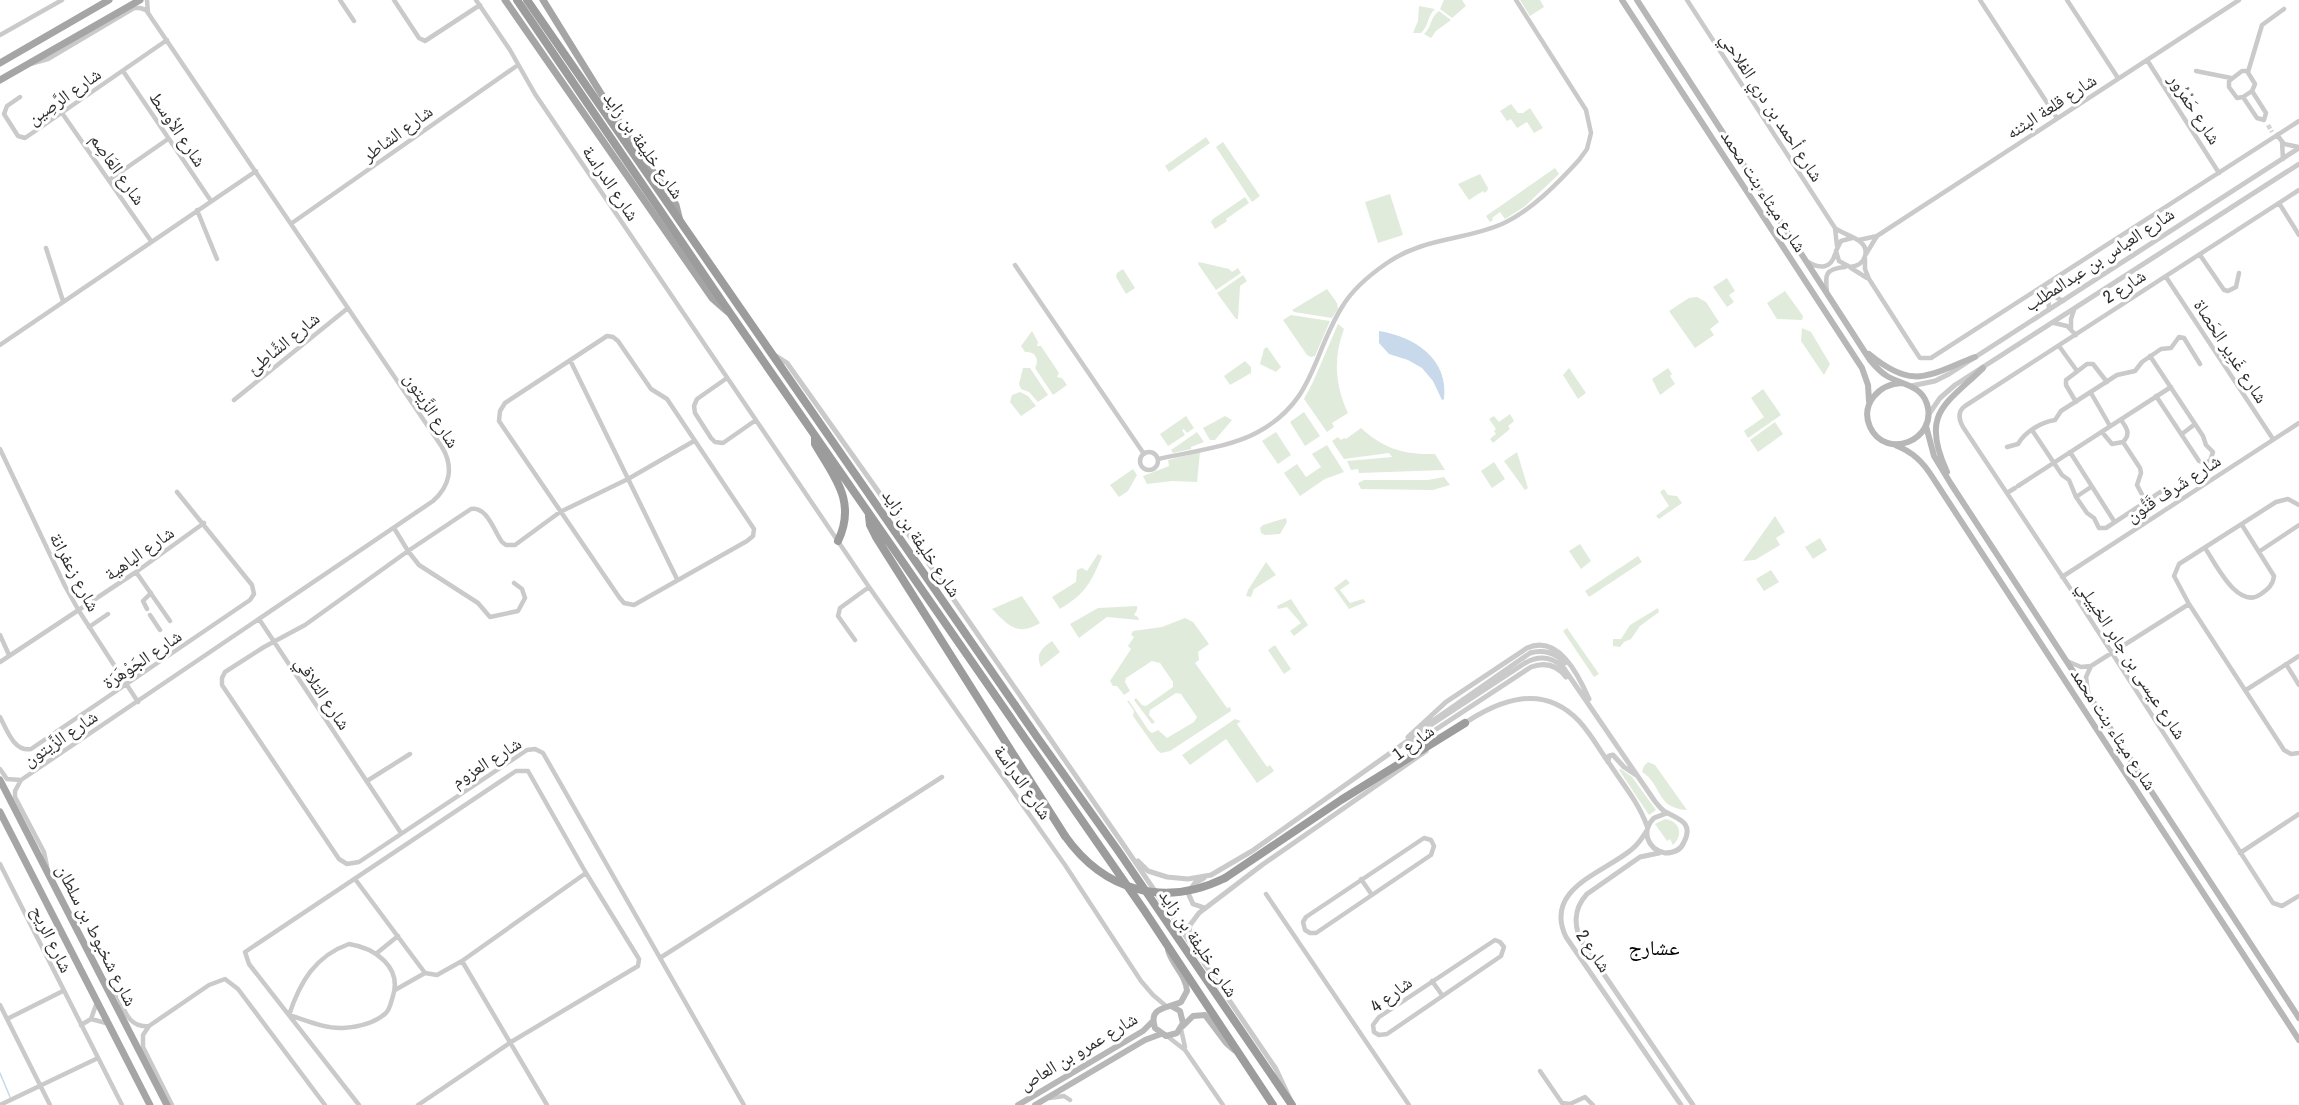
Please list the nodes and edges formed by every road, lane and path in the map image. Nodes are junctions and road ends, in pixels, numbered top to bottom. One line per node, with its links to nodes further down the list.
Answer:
1 (62, 0): 23 (street)
2 (109, 0): 26 (main road)
3 (140, 0): 27 (main road)
4 (147, 0): 21 (street)
5 (340, 0): 22 (street)
6 (394, 0): 19 (street)
7 (476, 0): 19 (street, شارع الدراسة)
8 (506, 0): 83 (main road)
9 (517, 0): 83 (highway, شارع خليفة بن زايد)
10 (527, 0): 57 (highway, شارع خليفة بن زايد)
11 (543, 0): 57 (main road)
12 (1516, 0): 127 (street)
13 (1622, 0): 106 (main road, شارع ميثاء بنت محمد)
14 (1637, 0): 69 (main road, شارع ميثاء بنت محمد)
15 (1687, 0): 58 (street, شارع أحمد بن دري الفلاحي)
16 (1980, 0): 39 (street)
17 (2067, 0): 32 (street)
18 (2239, 0): 25 (street, شارع قلعة البثنه)
19 (480, 5): 28 (street, شارع الدراسة)
20 (2284, 9): 31 (street)
21 (148, 13): 24 (street, شارع الزَّيتون); 27 (street)
22 (354, 21)
23 (0, 35)
24 (167, 40): 29 (street, شارع الرَّصِين); 49 (street, شارع الزَّيتون)
25 (2147, 60): 32 (street, شارع قلعة البثنه); 50 (street, شارع حَمْرُور)
26 (0, 63)
27 (28, 64): 34 (main road)
28 (518, 65): 56 (street, شارع الشاطر); 97 (street, شارع الدراسة)
29 (123, 71): 38 (street, شارع الرَّصِين); 44 (street, شارع الأوسط)
30 (2196, 71): 33 (street)
31 (2248, 72): 33 (street); 35 (street)
32 (2118, 78): 39 (street, شارع قلعة البثنه)
33 (2231, 78): 37 (street)
34 (0, 80)
35 (2252, 91): 37 (street); 40 (street)
36 (20, 97): 38 (street, شارع الرَّصِين)
37 (2244, 97): 40 (street)
38 (62, 113): 51 (street, شارع العَاصِم)
39 (2057, 118): 60 (street, شارع قلعة البثنه)
40 (2264, 120): 42 (street)
41 (2299, 121): 43 (street)
42 (2268, 125)
43 (2275, 134): 45 (street); 50 (street)
44 (168, 139): 51 (street); 53 (street, شارع الأوسط)
45 (2282, 142): 46 (street); 47 (street)
46 (2299, 147): 47 (street, شارع العباس بن عبدالمطلب)
47 (2283, 159): 79 (street, شارع العباس بن عبدالمطلب)
48 (2299, 164): 82 (street, شارع العباس بن عبدالمطلب)
49 (256, 171): 53 (street); 56 (street, شارع الزَّيتون)
50 (2219, 173): 75 (street)
51 (109, 180): 63 (street, شارع العَاصِم)
52 (2299, 190): 54 (street, شارع 2)
53 (211, 201): 55 (street)
54 (2279, 203): 59 (street); 66 (street, شارع 2)
55 (197, 210): 63 (street); 68 (street)
56 (292, 223): 80 (street, شارع الزَّيتون)
57 (681, 224): 90 (highway, شارع خليفة بن زايد)
58 (1835, 228): 61 (street, شارع أحمد بن دري الفلاحي); 65 (street, شارع أحمد بن دري الفلاحي)
59 (2299, 233)
60 (1877, 236): 62 (street, شارع قلعة البثنه); 67 (street, شارع قلعة البثنه)
61 (1852, 238): 62 (street); 65 (street)
62 (1859, 240): 67 (street)
63 (151, 241): 78 (street)
64 (46, 248): 78 (street)
65 (1836, 249): 69 (street); 71 (street)
66 (2200, 255): 72 (street); 73 (street, شارع 2)
67 (1865, 256): 71 (street); 74 (street)
68 (217, 259)
69 (1806, 261): 76 (main road, شارع ميثاء بنت محمد)
70 (1015, 265): 126 (street)
71 (1848, 267): 74 (street); 76 (street)
72 (2239, 273)
73 (2166, 277): 86 (street, شارع 2); 119 (street, شارع غَدِير الحَصاة)
74 (1869, 279): 75 (street)
75 (2044, 286): 77 (street)
76 (1827, 292): 89 (main road, شارع ميثاء بنت محمد)
77 (2048, 293): 79 (street); 81 (street)
78 (63, 301): 87 (street)
79 (2063, 301): 81 (street, شارع العباس بن عبدالمطلب)
80 (348, 308): 104 (street, شارع الشَّاطِئ); 144 (street, شارع الزَّيتون)
81 (2049, 310): 92 (street, شارع العباس بن عبدالمطلب)
82 (2074, 310): 84 (street, شارع العباس بن عبدالمطلب); 85 (street)
83 (730, 313): 118 (highway, شارع خليفة بن زايد)
84 (2054, 322): 85 (street); 95 (street, شارع العباس بن عبدالمطلب)
85 (2071, 328): 86 (street)
86 (2076, 335): 88 (street, شارع 2)
87 (0, 345)
88 (2059, 346): 96 (street); 107 (street, شارع 2)
89 (1863, 348): 92 (main road); 99 (main road, شارع ميثاء بنت محمد)
90 (773, 354): 201 (street); 270 (highway, شارع خليفة بن زايد)
91 (2150, 356): 94 (street); 98 (street); 101 (street)
92 (1975, 357): 100 (street, شارع العباس بن عبدالمطلب)
93 (570, 360): 120 (street); 129 (street); 138 (street)
94 (2200, 364)
95 (1983, 368): 108 (street, شارع العباس بن عبدالمطلب); 130 (main road)
96 (2077, 371): 98 (street); 105 (street)
97 (727, 378): 109 (street, شارع الدراسة); 109 (street)
98 (2107, 382): 102 (street)
99 (1902, 383): 100 (main road); 106 (main road)
100 (1911, 386): 108 (main road)
101 (2171, 387): 103 (street); 112 (street)
102 (2091, 393): 105 (street); 114 (street)
103 (2156, 396): 110 (street); 117 (street)
104 (234, 400)
105 (2076, 402): 115 (street)
106 (1869, 403): 122 (main road)
107 (1965, 406): 134 (street, شارع عيسى بن جابر الخييلي)
108 (1929, 414): 113 (main road)
109 (756, 420): 145 (street, شارع الدراسة)
110 (2121, 420): 114 (street); 121 (street)
111 (2299, 423): 119 (street, شارع شَرف قَنُّون)
112 (2195, 424): 117 (street); 117 (street)
113 (1926, 426): 122 (main road); 130 (main road, شارع ميثاء بنت محمد)
114 (2110, 426): 116 (street)
115 (2032, 430): 123 (street); 128 (street)
116 (2102, 432): 121 (street); 125 (street)
117 (2182, 434)
118 (815, 435): 139 (highway, شارع خليفة بن زايد); 145 (highway)
119 (2273, 439): 150 (street, شارع شَرف قَنُّون)
120 (694, 441): 129 (street); 151 (street)
121 (2123, 442): 136 (street)
122 (1895, 445): 245 (main road, شارع ميثاء بنت محمد)
123 (2007, 447)
124 (0, 449): 157 (street, شارع زعفرانة)
125 (2070, 452): 128 (street); 131 (street)
126 (1144, 453): 127 (street); 127 (street)
127 (1158, 459)
128 (2054, 462): 134 (street); 135 (street)
129 (628, 479): 138 (street); 151 (street)
130 (1951, 484): 172 (main road, شارع ميثاء بنت محمد)
131 (2091, 487): 135 (street); 140 (street)
132 (2162, 491): 136 (street)
133 (177, 492): 141 (street)
134 (2007, 493): 150 (street, شارع عيسى بن جابر الخييلي)
135 (2076, 497): 140 (street)
136 (2146, 502): 140 (street)
137 (2299, 505): 142 (street)
138 (560, 512): 147 (street); 151 (street)
139 (869, 514): 184 (highway, bridge); 219 (highway, شارع خليفة بن زايد)
140 (2114, 521)
141 (204, 523): 149 (street, شارع الباهية); 176 (street, شارع الجَوْهَرَة)
142 (2242, 525): 146 (street); 148 (street)
143 (2299, 525): 148 (street)
144 (394, 528): 147 (street); 161 (street, شارع الزَّيتون)
145 (838, 541): 153 (street, شارع الدراسة)
146 (2205, 548): 148 (street); 155 (street)
147 (408, 551): 152 (street); 168 (street)
148 (2260, 551)
149 (136, 572): 154 (street); 157 (street, شارع الباهية)
150 (2062, 577): 169 (street, شارع عيسى بن جابر الخييلي)
151 (677, 579)
152 (514, 583)
153 (868, 587): 167 (street); 228 (street, شارع الدراسة)
154 (151, 593): 156 (street); 160 (street)
155 (2189, 604): 169 (street); 178 (street)
156 (147, 609)
157 (79, 611): 164 (street, شارع زعفرانة); 170 (street, شارع الباهية)
158 (108, 614): 164 (street)
159 (150, 615): 163 (street)
160 (166, 615): 162 (street); 163 (street)
161 (259, 620): 168 (street, شارع التلاقي); 181 (street, شارع الزَّيتون)
162 (170, 621)
163 (155, 622): 165 (street)
164 (89, 627): 176 (street, شارع زعفرانة)
165 (160, 630)
166 (0, 635): 170 (street)
167 (855, 640)
168 (273, 642): 195 (street, شارع التلاقي); 200 (street, شارع العزوم)
169 (2111, 654): 175 (street); 203 (street, شارع عيسى بن جابر الخييلي)
170 (9, 655): 173 (street, شارع الباهية)
171 (2299, 656): 174 (street)
172 (2067, 660): 175 (street); 179 (main road, شارع ميثاء بنت محمد)
173 (0, 662)
174 (2286, 664): 177 (street); 178 (street)
175 (2091, 666): 179 (street)
176 (126, 685): 181 (street, شارع زعفرانة); 183 (street, شارع الجَوْهَرَة)
177 (2299, 685)
178 (2246, 690): 187 (street)
179 (2089, 695): 235 (main road, شارع ميثاء بنت محمد)
180 (1590, 701): 182 (street, شارع 1); 185 (street, شارع 1); 186 (street)
181 (138, 702): 194 (street, شارع الزَّيتون)
182 (1595, 713): 185 (street, شارع 1); 186 (street); 191 (street, شارع 1)
183 (0, 717)
184 (1465, 723): 189 (street, شارع 1); 214 (street, شارع 1)
185 (1420, 732): 186 (street, شارع 1)
186 (1401, 745): 208 (street, شارع 1)
187 (2299, 753)
188 (410, 754): 195 (street)
189 (1608, 762): 191 (street); 199 (street, شارع 1)
190 (0, 769): 194 (street, شارع الزَّيتون)
191 (1637, 776): 197 (street, شارع 1)
192 (942, 777): 221 (street)
193 (0, 780): 205 (main road, شارع شخبوط بن سلطان)
194 (21, 780): 205 (street, شارع الزَّيتون)
195 (367, 782): 200 (street, شارع التلاقي)
196 (0, 812): 230 (main road, شارع شخبوط بن سلطان)
197 (1667, 813): 199 (street); 202 (street)
198 (2299, 814): 203 (street)
199 (1647, 828): 202 (street); 273 (street, شارع 2)
200 (401, 833): 221 (street, شارع العزوم)
201 (1125, 847): 208 (street, شارع 1); 218 (street)
202 (1662, 853): 274 (street, شارع 2)
203 (2240, 853): 213 (street, شارع عيسى بن جابر الخييلي)
204 (0, 864): 206 (street, شارع الريح)
205 (48, 872): 224 (main road, شارع شخبوط بن سلطان)
206 (2, 873): 227 (street, شارع الريح)
207 (586, 873): 209 (street); 222 (street); 246 (street)
208 (1211, 875): 214 (street)
209 (355, 879): 216 (street); 233 (street)
210 (1361, 879): 212 (street); 212 (street); 215 (street)
211 (1266, 894): 217 (street)
212 (1372, 895): 215 (street)
213 (2299, 896)
214 (1206, 908): 218 (street, شارع 1)
215 (1305, 929): 217 (street)
216 (398, 936): 220 (street); 223 (street)
217 (1294, 937): 244 (street)
218 (1188, 941): 270 (street)
219 (1167, 946): 232 (main road); 248 (highway, شارع خليفة بن زايد)
220 (377, 953): 226 (street); 233 (street)
221 (660, 958): 265 (street, شارع العزوم)
222 (462, 961): 223 (street); 246 (street)
223 (426, 973): 226 (street)
224 (104, 981): 240 (street); 259 (main road, شارع شخبوط بن سلطان)
225 (1432, 981): 229 (street, شارع 4); 229 (street, شارع 4); 242 (street, شارع 4)
226 (395, 990): 233 (street)
227 (63, 991): 236 (street); 238 (street, شارع الريح)
228 (1153, 995): 232 (street, شارع الدراسة); 234 (street)
229 (1442, 995): 242 (street, شارع 4)
230 (97, 1001): 237 (street); 239 (main road, شارع شخبوط بن سلطان)
231 (0, 1005): 236 (street)
232 (1169, 1006): 234 (main road); 241 (main road)
233 (289, 1015): 262 (street)
234 (1154, 1018): 243 (main road); 266 (main road, شارع عمرو بن العاص)
235 (2299, 1018)
236 (7, 1019): 252 (street)
237 (91, 1019): 238 (street); 239 (street)
238 (81, 1025): 249 (street, شارع الريح)
239 (109, 1025): 258 (main road, شارع شخبوط بن سلطان)
240 (149, 1026): 260 (street); 261 (street)
241 (1182, 1028): 243 (main road); 247 (street); 248 (main road)
242 (1374, 1032): 244 (street, شارع 4)
243 (1163, 1035): 247 (street); 251 (main road, شارع عمرو بن العاص)
244 (1364, 1039): 271 (street)
245 (2299, 1040)
246 (511, 1042): 263 (street); 264 (street)
247 (1185, 1050): 268 (street)
248 (1234, 1050): 269 (highway, شارع خليفة بن زايد)
249 (98, 1058): 252 (street); 257 (street, شارع الريح)
250 (1540, 1071): 272 (street)
251 (1070, 1084): 253 (main road, شارع عمرو بن العاص); 254 (street)
252 (40, 1087): 255 (street); 256 (street)
253 (1046, 1099): 254 (street); 267 (main road, شارع عمرو بن العاص)
254 (1071, 1103)
255 (0, 1105)
256 (50, 1105)
257 (122, 1105)
258 (150, 1105)
259 (166, 1105)
260 (172, 1105)
261 (325, 1105)
262 (359, 1105)
263 (418, 1105)
264 (547, 1105)
265 (744, 1105)
266 (1018, 1105)
267 (1035, 1105)
268 (1223, 1105)
269 (1273, 1105)
270 (1292, 1105)
271 (1409, 1105)
272 (1593, 1105)
273 (1681, 1105)
274 (1693, 1105)

